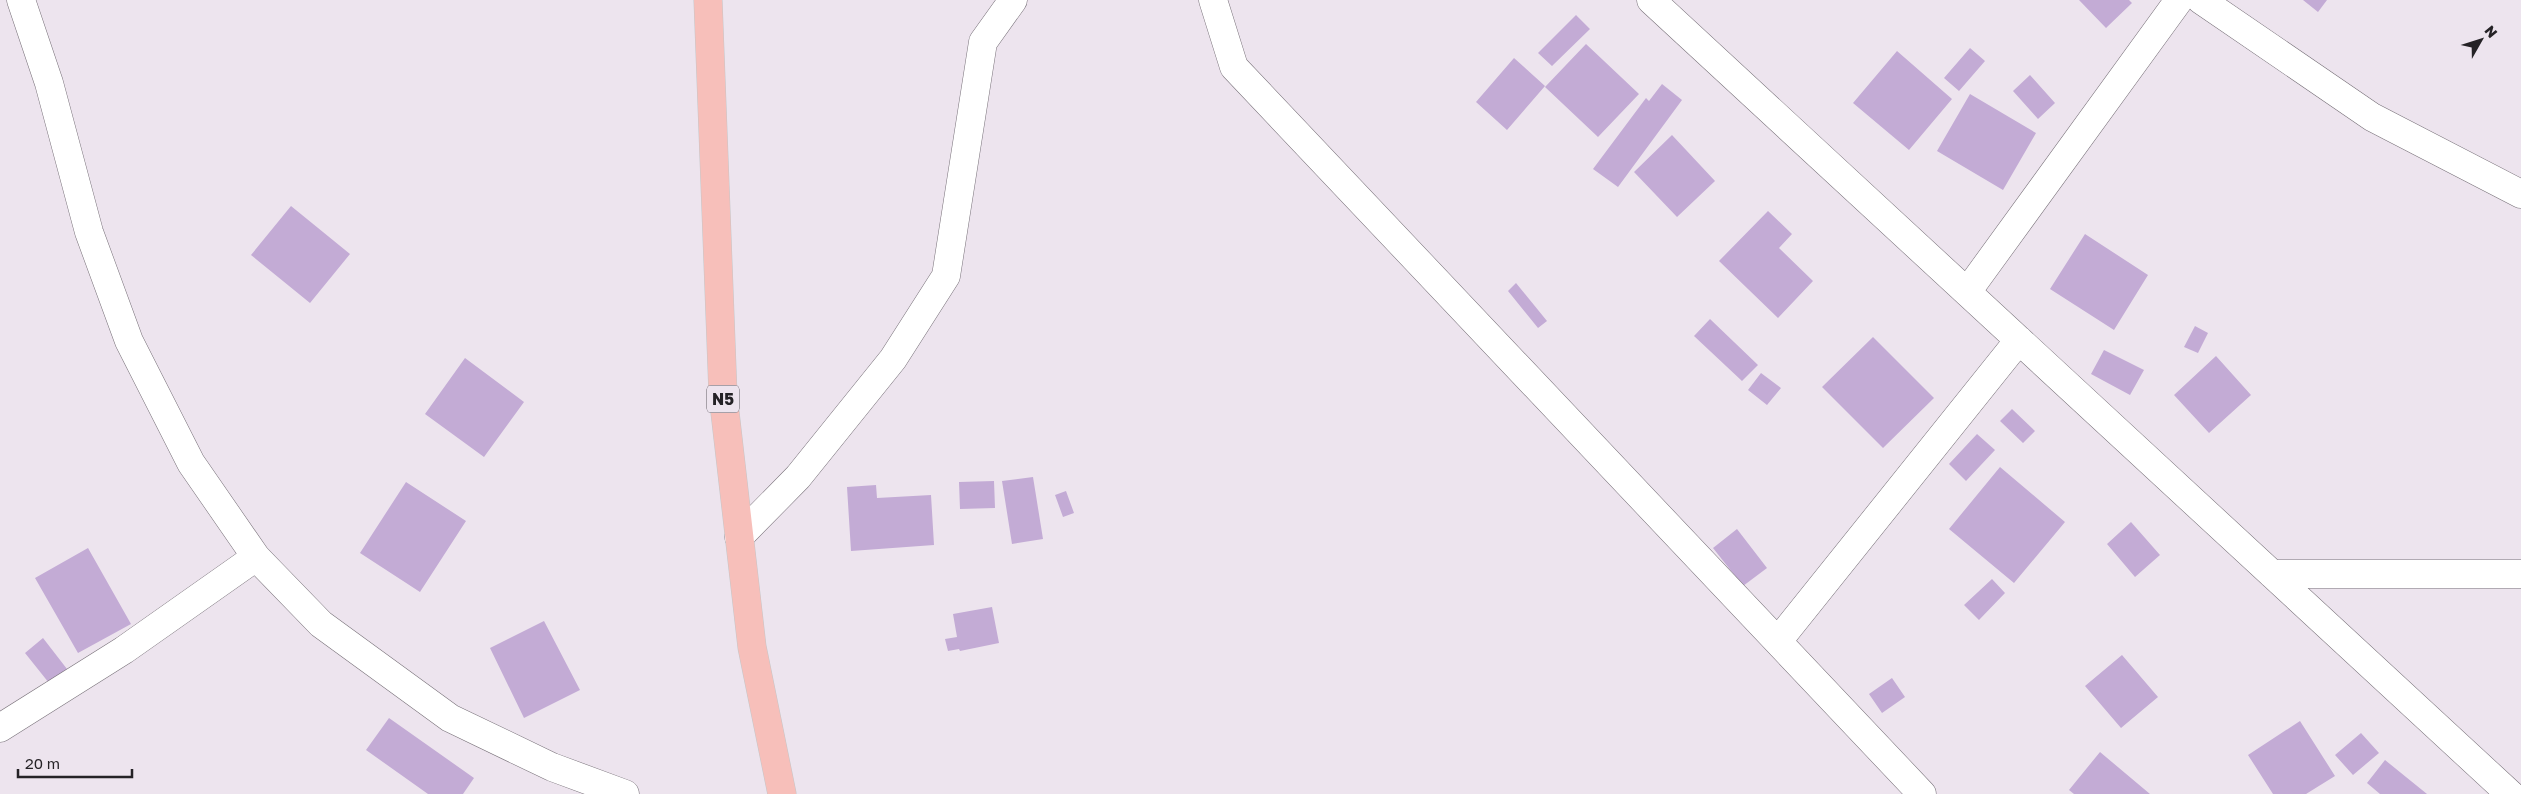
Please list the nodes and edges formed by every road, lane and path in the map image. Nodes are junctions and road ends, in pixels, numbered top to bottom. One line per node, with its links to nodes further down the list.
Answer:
1 (20, 0): 12 (street)
2 (708, 0): 11 (highway, N5)
3 (1013, 0): 11 (street)
4 (1213, 0): 15 (street)
5 (1651, 0): 9 (street)
6 (2180, 0): 9 (street)
7 (2201, 0): 8 (street)
8 (2521, 194)
9 (1967, 292): 10 (street)
10 (2019, 340): 13 (street); 15 (street)
11 (739, 537): 18 (highway, N5)
12 (256, 557): 16 (street); 17 (street)
13 (2272, 574): 14 (street); 20 (street)
14 (2521, 574)
15 (1778, 641): 19 (street)
16 (0, 728)
17 (625, 794)
18 (782, 794)
19 (1922, 794)
20 (2510, 794)

